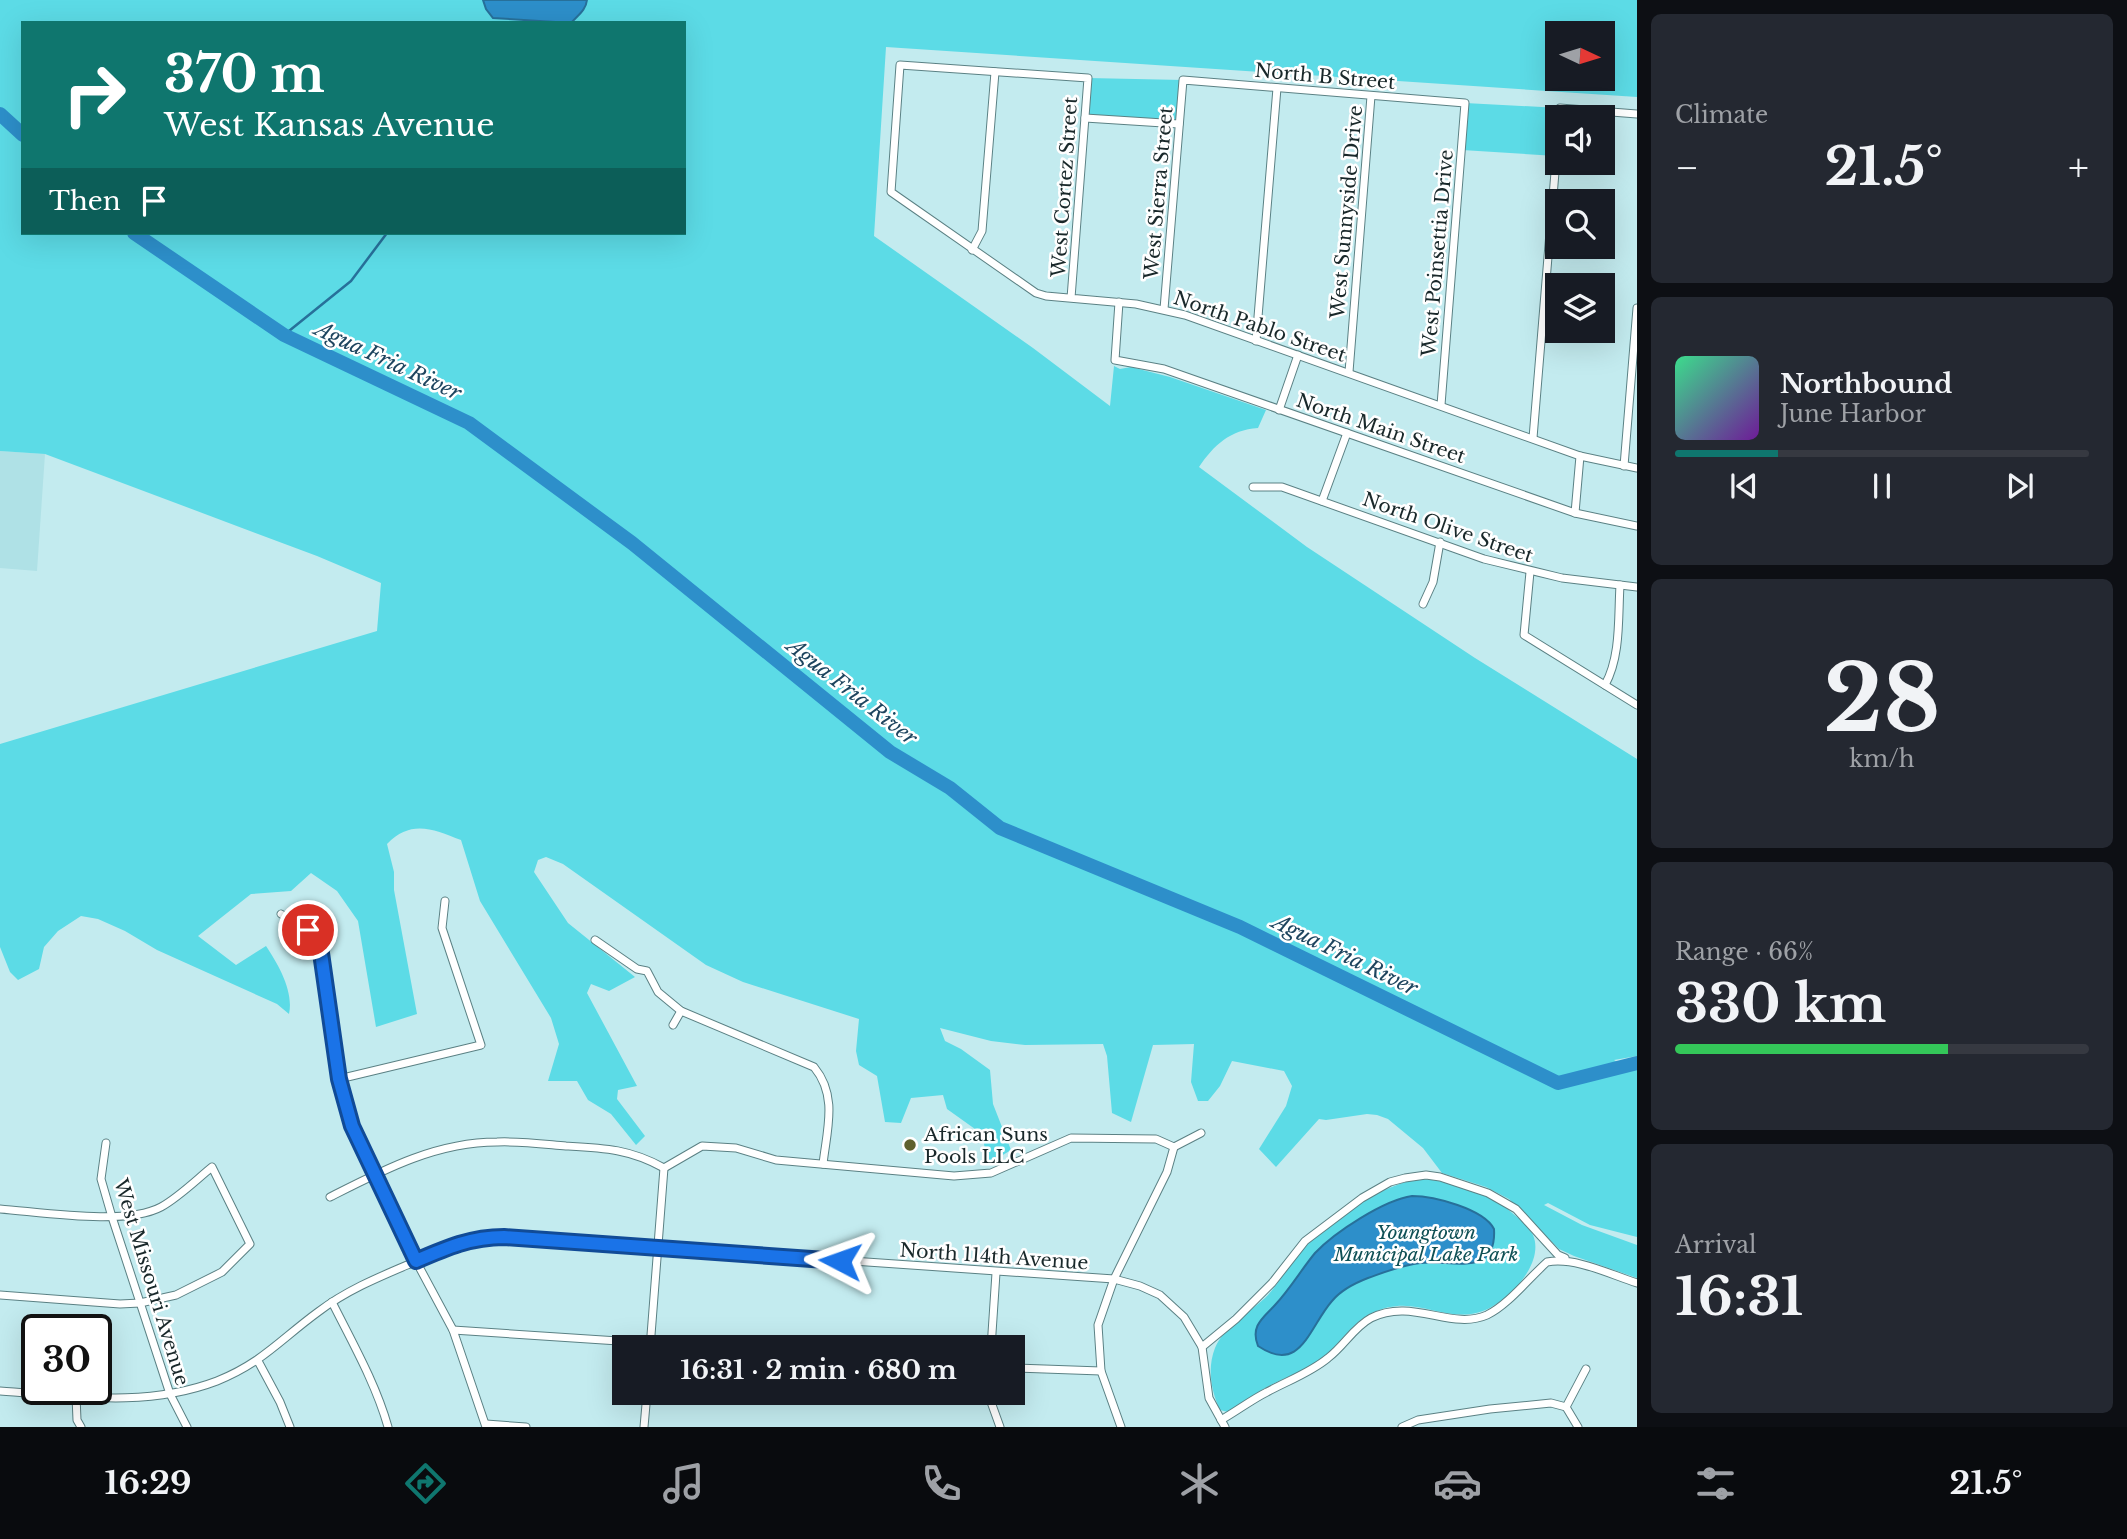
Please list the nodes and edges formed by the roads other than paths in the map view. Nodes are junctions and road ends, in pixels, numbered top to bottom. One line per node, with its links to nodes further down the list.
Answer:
1 (995, 72): 8 (street, West Cortez Street); 11 (street); 11 (street, North Pablo Street)
2 (1183, 80): 3 (street, North B Street); 9 (street, West Sierra Street)
3 (1277, 88): 4 (street, North B Street); 16 (street)
4 (1371, 96): 5 (street, North B Street); 18 (street, West Sunnyside Drive)
5 (1465, 103): 19 (street, West Poinsettia Drive)
6 (1615, 112): 7 (street)
7 (1637, 114)
8 (1085, 118): 9 (street); 12 (street, West Cortez Street)
9 (1179, 124): 15 (street, West Sierra Street)
10 (1555, 175): 22 (street)
11 (972, 250): 12 (street, North Pablo Street)
12 (1071, 298): 13 (street, North Pablo Street)
13 (1119, 302): 15 (street, North Pablo Street); 20 (street, North Main Street)
14 (1637, 308): 24 (street)
15 (1164, 309): 16 (street, North Pablo Street)
16 (1256, 341): 17 (street, North Pablo Street)
17 (1298, 355): 18 (street, North Pablo Street); 20 (street)
18 (1349, 372): 19 (street, North Pablo Street)
19 (1441, 405): 22 (street, North Pablo Street)
20 (1279, 410): 21 (street, North Main Street)
21 (1347, 433): 27 (street); 28 (street, North Main Street)
22 (1533, 438): 23 (street, North Pablo Street)
23 (1580, 456): 24 (street, North Pablo Street); 28 (street)
24 (1624, 466): 25 (street, North Pablo Street)
25 (1637, 468)
26 (1253, 487): 27 (street, North Olive Street)
27 (1322, 501): 30 (street, North Olive Street)
28 (1576, 513): 29 (street, North Main Street)
29 (1637, 526)
30 (1440, 542): 31 (street, North Olive Street); 34 (street)
31 (1530, 572): 32 (street, North Olive Street); 35 (street)
32 (1620, 585): 33 (street, North Olive Street); 35 (street)
33 (1637, 587)
34 (1423, 604)
35 (1605, 685): 36 (street)
36 (1637, 705)
37 (445, 901): 42 (street)
38 (281, 914): 42 (street)
39 (595, 940): 40 (street)
40 (681, 1011): 41 (street); 46 (street)
41 (673, 1025)
42 (339, 1079): 48 (street)
43 (1201, 1133): 45 (street)
44 (106, 1143): 51 (street, West Missouri Avenue)
45 (1174, 1147): 46 (street); 56 (street)
46 (823, 1164): 47 (street)
47 (664, 1168): 48 (street); 52 (street)
48 (376, 1174): 49 (street); 53 (street)
49 (330, 1197)
50 (0, 1209): 51 (street)
51 (112, 1217): 60 (street, West Missouri Avenue); 60 (street)
52 (658, 1248): 53 (street, North 114th Avenue); 55 (street, North 114th Avenue); 62 (street)
53 (416, 1261): 59 (street, North 114th Avenue); 61 (street)
54 (1572, 1262): 57 (street); 65 (street); 78 (street)
55 (996, 1273): 56 (street, North 114th Avenue); 63 (street)
56 (1114, 1279): 65 (street, North 114th Avenue); 69 (street)
57 (1637, 1283)
58 (0, 1295): 60 (street)
59 (332, 1302): 66 (street, North 114th Avenue); 83 (street)
60 (140, 1303): 72 (street, West Missouri Avenue)
61 (453, 1330): 64 (street); 79 (street)
62 (652, 1335)
63 (991, 1335)
64 (612, 1342)
65 (1202, 1347): 78 (street)
66 (258, 1361): 72 (street, North 114th Avenue); 82 (street)
67 (1025, 1368): 69 (street)
68 (1586, 1369): 77 (street)
69 (1101, 1371): 87 (street)
70 (0, 1391): 71 (street, North 114th Avenue)
71 (21, 1392)
72 (170, 1394): 73 (street, North 114th Avenue); 81 (street, West Missouri Avenue)
73 (112, 1398)
74 (76, 1405): 80 (street)
75 (646, 1405): 85 (street)
76 (992, 1405): 86 (street)
77 (1566, 1407): 88 (street); 89 (street)
78 (1223, 1424)
79 (486, 1426): 84 (street)
80 (80, 1427)
81 (187, 1427)
82 (290, 1427)
83 (388, 1427)
84 (526, 1427)
85 (644, 1427)
86 (1000, 1427)
87 (1121, 1427)
88 (1402, 1427)
89 (1578, 1427)

